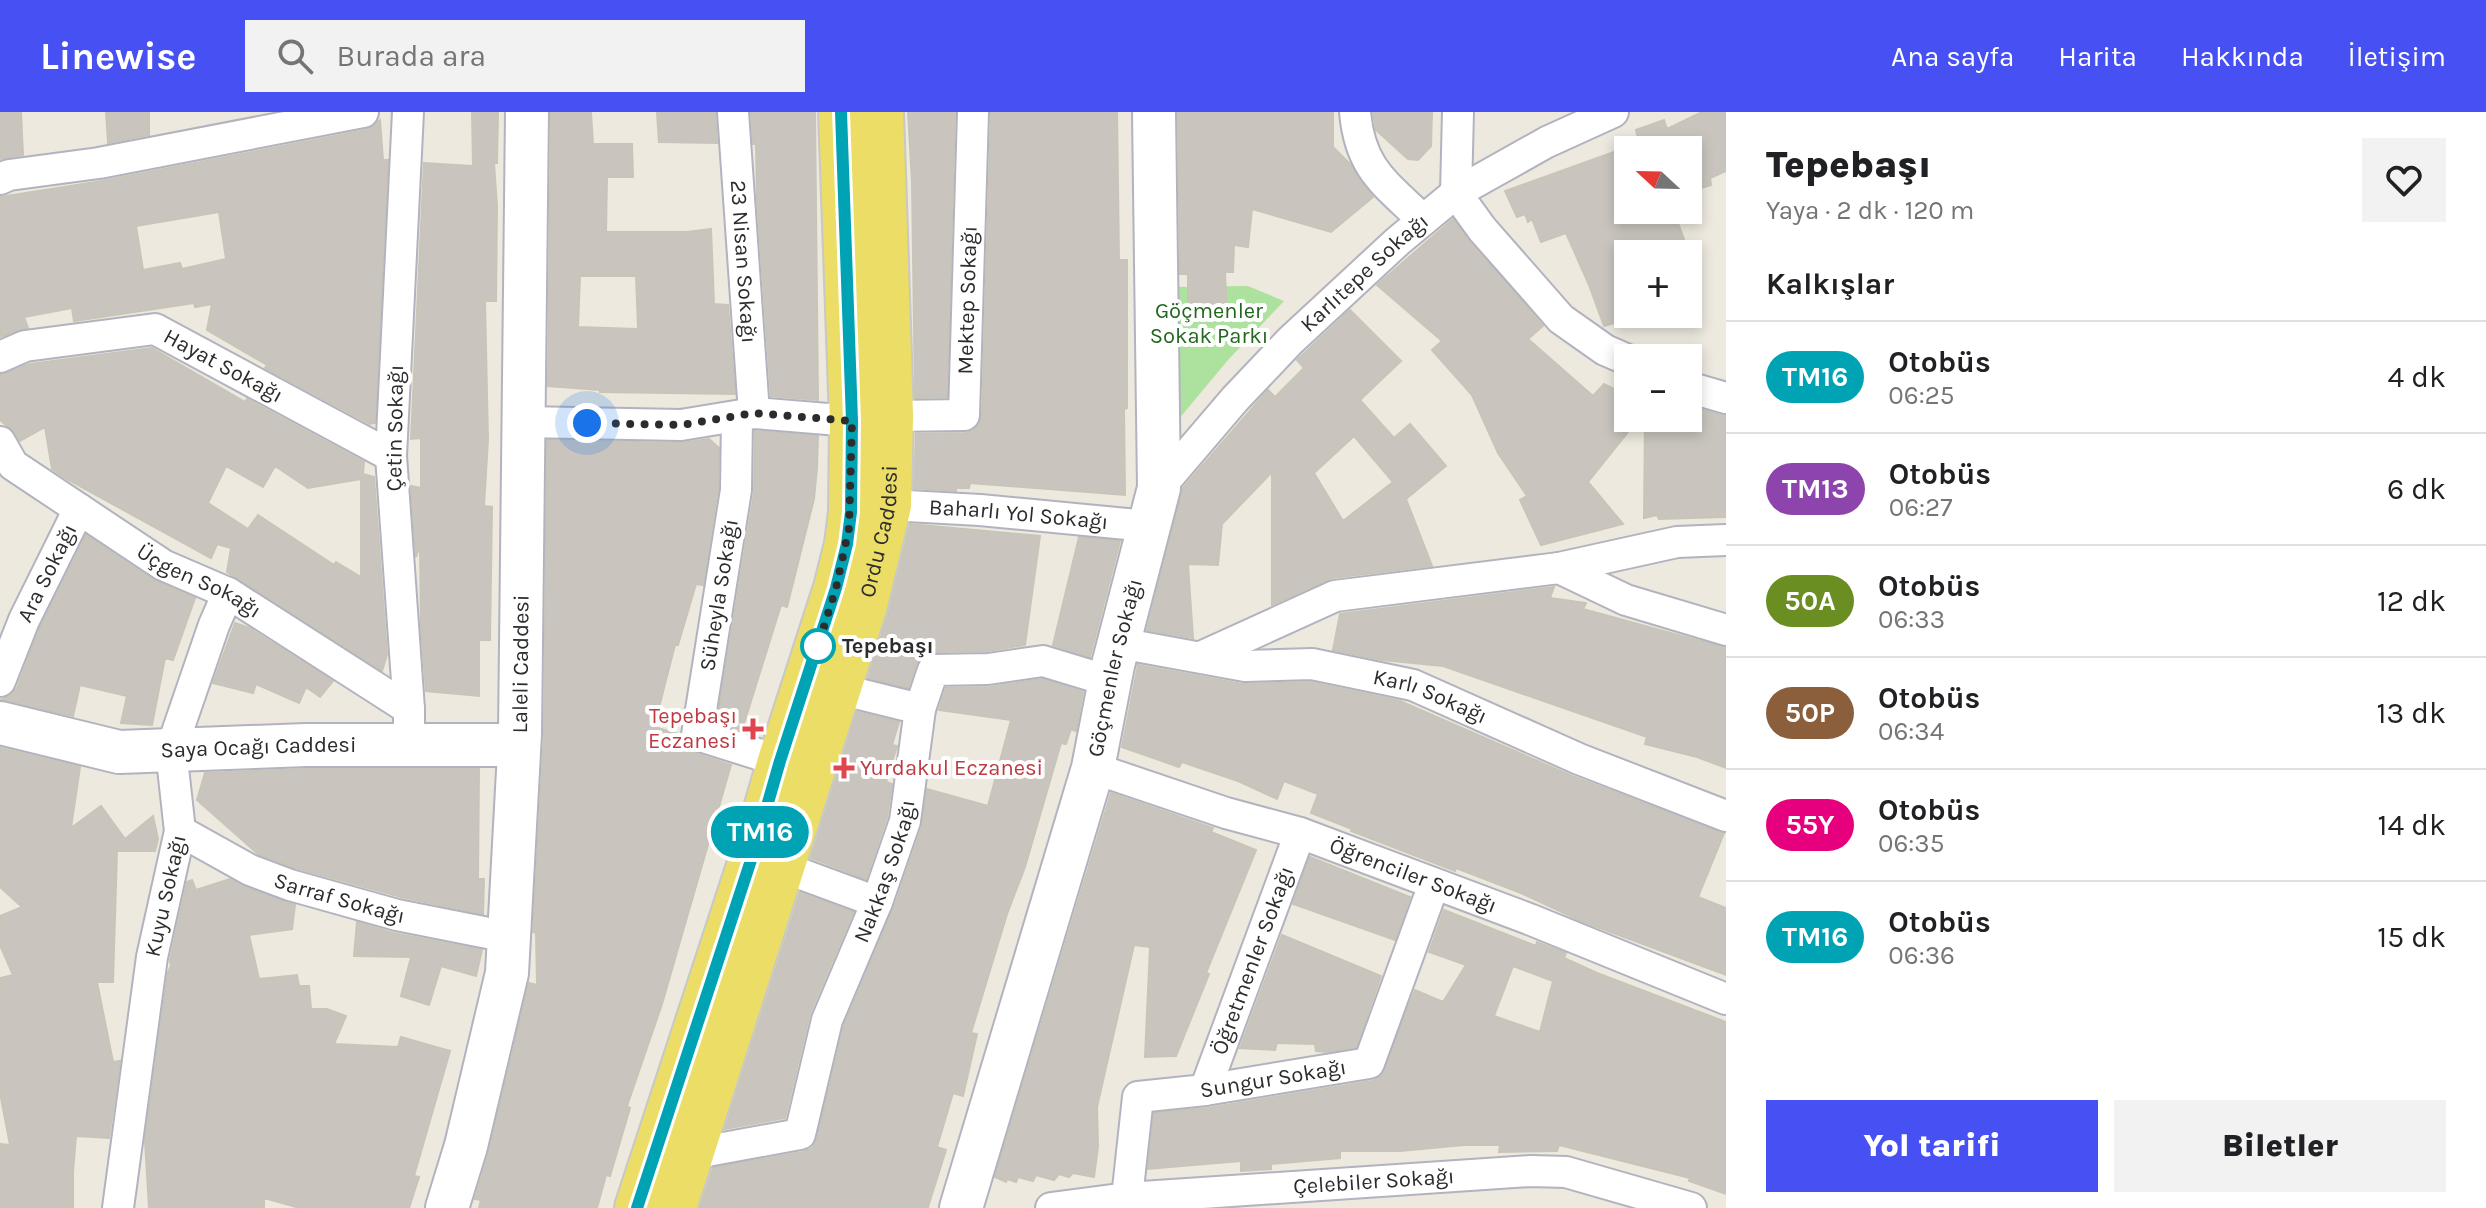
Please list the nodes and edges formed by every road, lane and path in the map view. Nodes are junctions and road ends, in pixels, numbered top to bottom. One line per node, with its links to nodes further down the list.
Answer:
1 (363, 112): 12 (street)
2 (408, 112): 23 (street, Çetin Sokağı)
3 (527, 112): 21 (street, Laleli Caddesi)
4 (733, 112): 19 (street, 23 Nisan Sokağı)
5 (841, 112): 20 (main road, Ordu Caddesi)
6 (881, 112): 20 (main road, Ordu Caddesi)
7 (973, 112): 20 (street, Mektep Sokağı)
8 (1154, 112): 25 (street, Göçmenler Sokağı)
9 (1355, 112): 14 (street)
10 (1458, 112): 13 (street)
11 (1613, 112): 13 (street, Karlıtepe Sokağı)
12 (0, 179)
13 (1456, 193): 14 (street, Karlıtepe Sokağı); 15 (street)
14 (1423, 220): 25 (street, Karlıtepe Sokağı)
15 (1614, 354)
16 (0, 357): 23 (street, Hayat Sokağı)
17 (1702, 391): 18 (street)
18 (1726, 398)
19 (745, 415): 20 (street); 21 (street); 40 (street, Süheyla Sokağı)
20 (871, 418): 24 (main road, Ordu Caddesi); 34 (main road, Ordu Caddesi)
21 (524, 422): 38 (street, Laleli Caddesi)
22 (0, 442): 26 (street, Üçgen Sokağı)
23 (391, 456): 37 (street, Çetin Sokağı)
24 (889, 505): 25 (street, Baharlı Yol Sokağı); 34 (main road, Ordu Caddesi)
25 (1154, 507): 32 (street, Göçmenler Sokağı)
26 (79, 509): 29 (street, Üçgen Sokağı); 33 (street, Ara Sokağı)
27 (1726, 540): 28 (street)
28 (1559, 568): 30 (street); 31 (street)
29 (228, 593): 37 (street, Üçgen Sokağı); 39 (street, Kuyu Sokağı)
30 (1726, 630)
31 (1201, 657): 32 (street, Karlı Sokağı); 42 (street, Karlı Sokağı)
32 (1114, 662): 35 (street, Nakkaş Sokağı); 41 (street, Göçmenler Sokağı)
33 (0, 681)
34 (821, 705): 35 (street); 40 (main road, Ordu Caddesi); 45 (main road, Ordu Caddesi)
35 (920, 709): 47 (street, Nakkaş Sokağı)
36 (0, 723): 39 (street, Saya Ocağı Caddesi)
37 (409, 726): 38 (street, Saya Ocağı Caddesi); 39 (street, Saya Ocağı Caddesi)
38 (519, 745): 48 (street, Laleli Caddesi)
39 (171, 750): 43 (street, Kuyu Sokağı)
40 (780, 761): 55 (main road, Ordu Caddesi)
41 (1093, 768): 44 (street, Öğrenciler Sokağı); 57 (street, Göçmenler Sokağı)
42 (1726, 816)
43 (180, 831): 48 (street, Sarraf Sokağı); 53 (street, Kuyu Sokağı)
44 (1300, 833): 46 (street, Öğrenciler Sokağı); 50 (street, Öğretmenler Sokağı)
45 (782, 867): 47 (street); 51 (main road, Ordu Caddesi)
46 (1434, 884): 49 (street, Öğrenciler Sokağı); 50 (street, Sungur Sokağı)
47 (877, 902): 51 (street, Nakkaş Sokağı)
48 (508, 937): 54 (street, Laleli Caddesi)
49 (1726, 999)
50 (1205, 1090): 52 (street, Sungur Sokağı)
51 (691, 1154): 56 (main road, Ordu Caddesi)
52 (1127, 1198): 58 (street, Çelebiler Sokağı); 59 (street, Çelebiler Sokağı)
53 (118, 1208)
54 (447, 1208)
55 (637, 1208)
56 (674, 1208)
57 (961, 1208)
58 (1051, 1208)
59 (1691, 1208)

